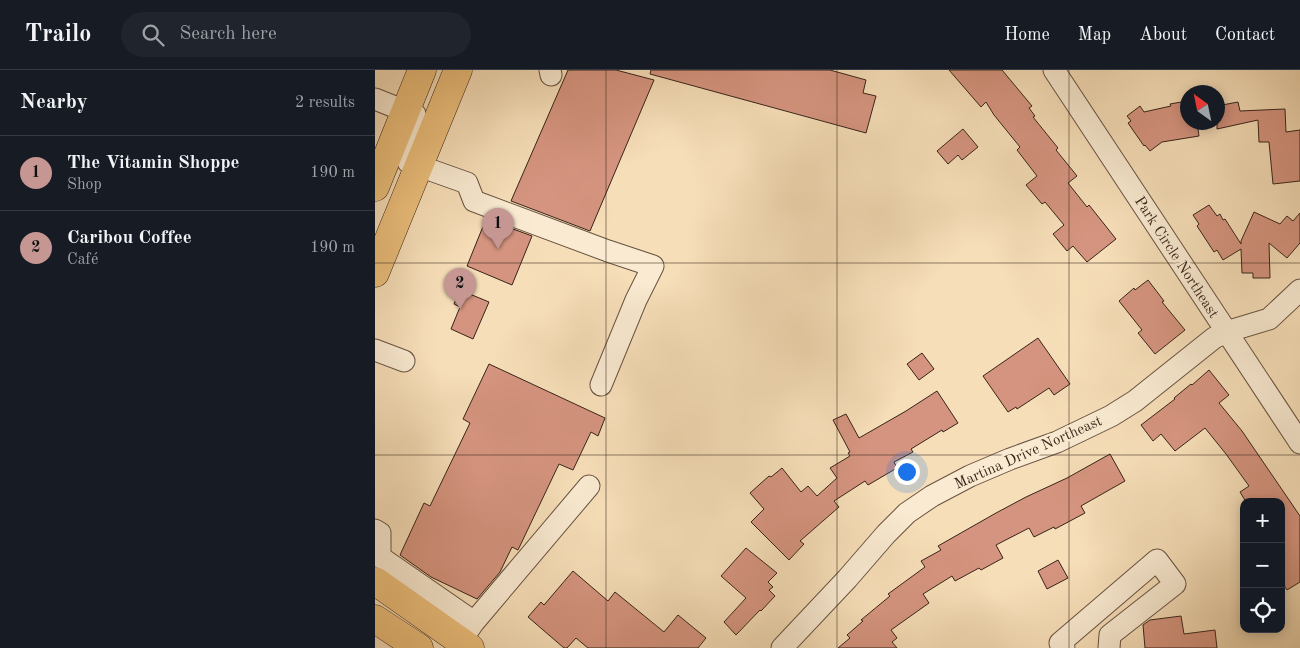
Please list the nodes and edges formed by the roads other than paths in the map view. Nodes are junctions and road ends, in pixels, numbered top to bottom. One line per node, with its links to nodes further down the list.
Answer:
1 (422, 70): 6 (main road)
2 (427, 70): 7 (street)
3 (458, 70): 7 (main road)
4 (1054, 70): 11 (street, Park Circle Northeast)
5 (375, 99): 6 (street)
6 (405, 111): 8 (main road)
7 (419, 166): 9 (main road); 14 (street)
8 (375, 187)
9 (375, 273)
10 (1300, 290): 11 (street, Martina Drive Northeast)
11 (1226, 332): 15 (street, Park Circle Northeast); 22 (street, Martina Drive Northeast)
12 (375, 350): 13 (street)
13 (404, 361)
14 (601, 386)
15 (1300, 443)
16 (589, 486): 20 (street)
17 (377, 531): 20 (street)
18 (375, 581): 20 (main road)
19 (375, 619): 21 (main road)
20 (468, 637)
21 (419, 648)
22 (782, 648)
23 (1064, 648): 24 (street)
24 (1109, 648)

